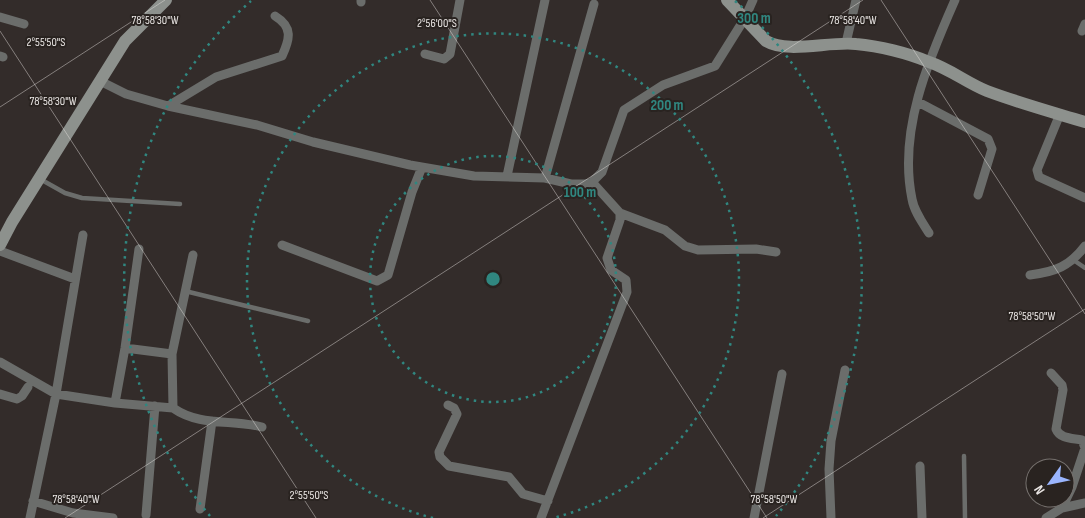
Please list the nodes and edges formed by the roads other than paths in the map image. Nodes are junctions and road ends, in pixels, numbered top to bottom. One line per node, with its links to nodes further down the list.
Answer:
1 (166, 0): 16 (street)
2 (460, 0): 14 (street)
3 (544, 0): 22 (street)
4 (727, 0): 11 (street)
5 (753, 0): 11 (street)
6 (856, 0): 13 (street)
7 (955, 0): 15 (street)
8 (594, 4): 24 (street)
9 (275, 16): 18 (street)
10 (0, 17): 12 (street)
11 (745, 18): 13 (street); 25 (street)
12 (24, 24)
13 (846, 43): 15 (street)
14 (425, 54)
15 (929, 62): 17 (street); 19 (street)
16 (100, 81): 18 (street); 23 (street)
17 (918, 102): 26 (street); 30 (street)
18 (168, 106): 21 (street)
19 (1060, 114): 20 (street); 27 (street)
20 (1085, 122)
21 (422, 167): 22 (street); 33 (street)
22 (507, 176): 24 (street)
23 (39, 178): 28 (lane); 32 (street)
24 (545, 178): 25 (street)
25 (592, 182): 29 (street)
26 (978, 195)
27 (1085, 198)
28 (180, 204)
29 (620, 213): 37 (street); 64 (street)
30 (929, 233)
31 (83, 235): 42 (street)
32 (0, 245)
33 (282, 245)
34 (1085, 246): 39 (street)
35 (138, 249): 45 (street)
36 (0, 251): 42 (street)
37 (776, 252)
38 (193, 255): 43 (street)
39 (1072, 259): 40 (lane); 41 (street)
40 (1085, 268)
41 (1030, 275)
42 (75, 279): 53 (street)
43 (184, 291): 44 (lane); 46 (street)
44 (308, 320)
45 (125, 348): 46 (street); 54 (street)
46 (172, 354): 57 (street)
47 (0, 362): 53 (street)
48 (844, 370): 72 (street)
49 (1051, 373): 62 (street)
50 (782, 374): 71 (street)
51 (28, 388): 52 (street)
52 (0, 394)
53 (56, 394): 54 (street); 63 (street)
54 (115, 404): 56 (street)
55 (448, 404): 64 (street)
56 (156, 406): 57 (street); 67 (street)
57 (173, 408): 58 (street)
58 (212, 421): 59 (street); 66 (street)
59 (262, 427)
60 (964, 456): 74 (lane)
61 (920, 466): 73 (street)
62 (1075, 476)
63 (33, 501): 68 (street); 69 (street)
64 (548, 501): 70 (street)
65 (1062, 508): 75 (street)
66 (200, 509)
67 (146, 515)
68 (30, 518)
69 (114, 518)
70 (541, 518)
71 (754, 518)
72 (832, 518)
73 (922, 518)
74 (965, 518)
75 (1046, 518)

